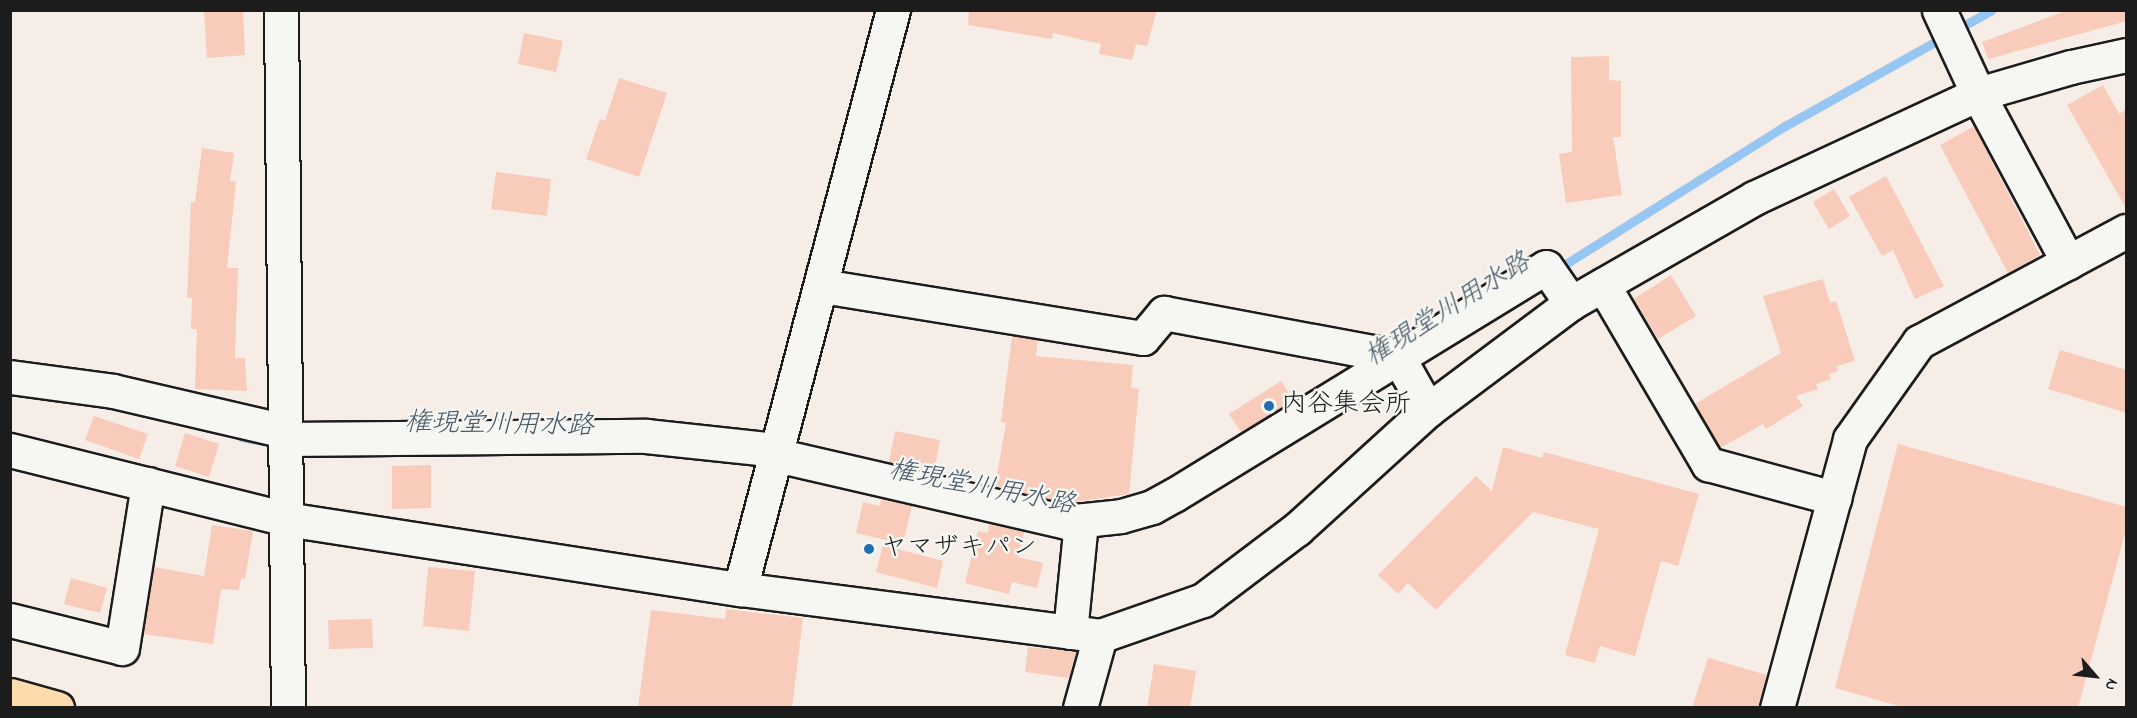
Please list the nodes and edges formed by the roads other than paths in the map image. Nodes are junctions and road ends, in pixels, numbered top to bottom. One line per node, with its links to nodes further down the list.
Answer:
1 (281, 10): 14 (street)
2 (893, 10): 9 (street)
3 (1939, 10): 5 (street)
4 (2127, 55): 5 (street)
5 (1978, 94): 7 (street); 8 (street)
6 (2127, 231): 7 (street)
7 (2068, 262): 18 (street)
8 (1603, 285): 10 (street); 18 (street)
9 (822, 286): 11 (street); 16 (street)
10 (1571, 303): 11 (street); 13 (street)
11 (1398, 357): 13 (street); 20 (street)
12 (10, 377): 14 (street)
13 (1428, 410): 23 (street)
14 (285, 444): 16 (street); 19 (street)
15 (10, 450): 17 (street)
16 (777, 452): 20 (street); 21 (street)
17 (148, 484): 19 (street); 22 (street)
18 (1834, 498): 28 (street)
19 (286, 519): 21 (street); 26 (street)
20 (1081, 521): 23 (street)
21 (740, 589): 23 (street)
22 (10, 620)
23 (1085, 634): 27 (street)
24 (10, 695): 25 (main road)
25 (57, 708)
26 (288, 708)
27 (1080, 708)
28 (1777, 708)

